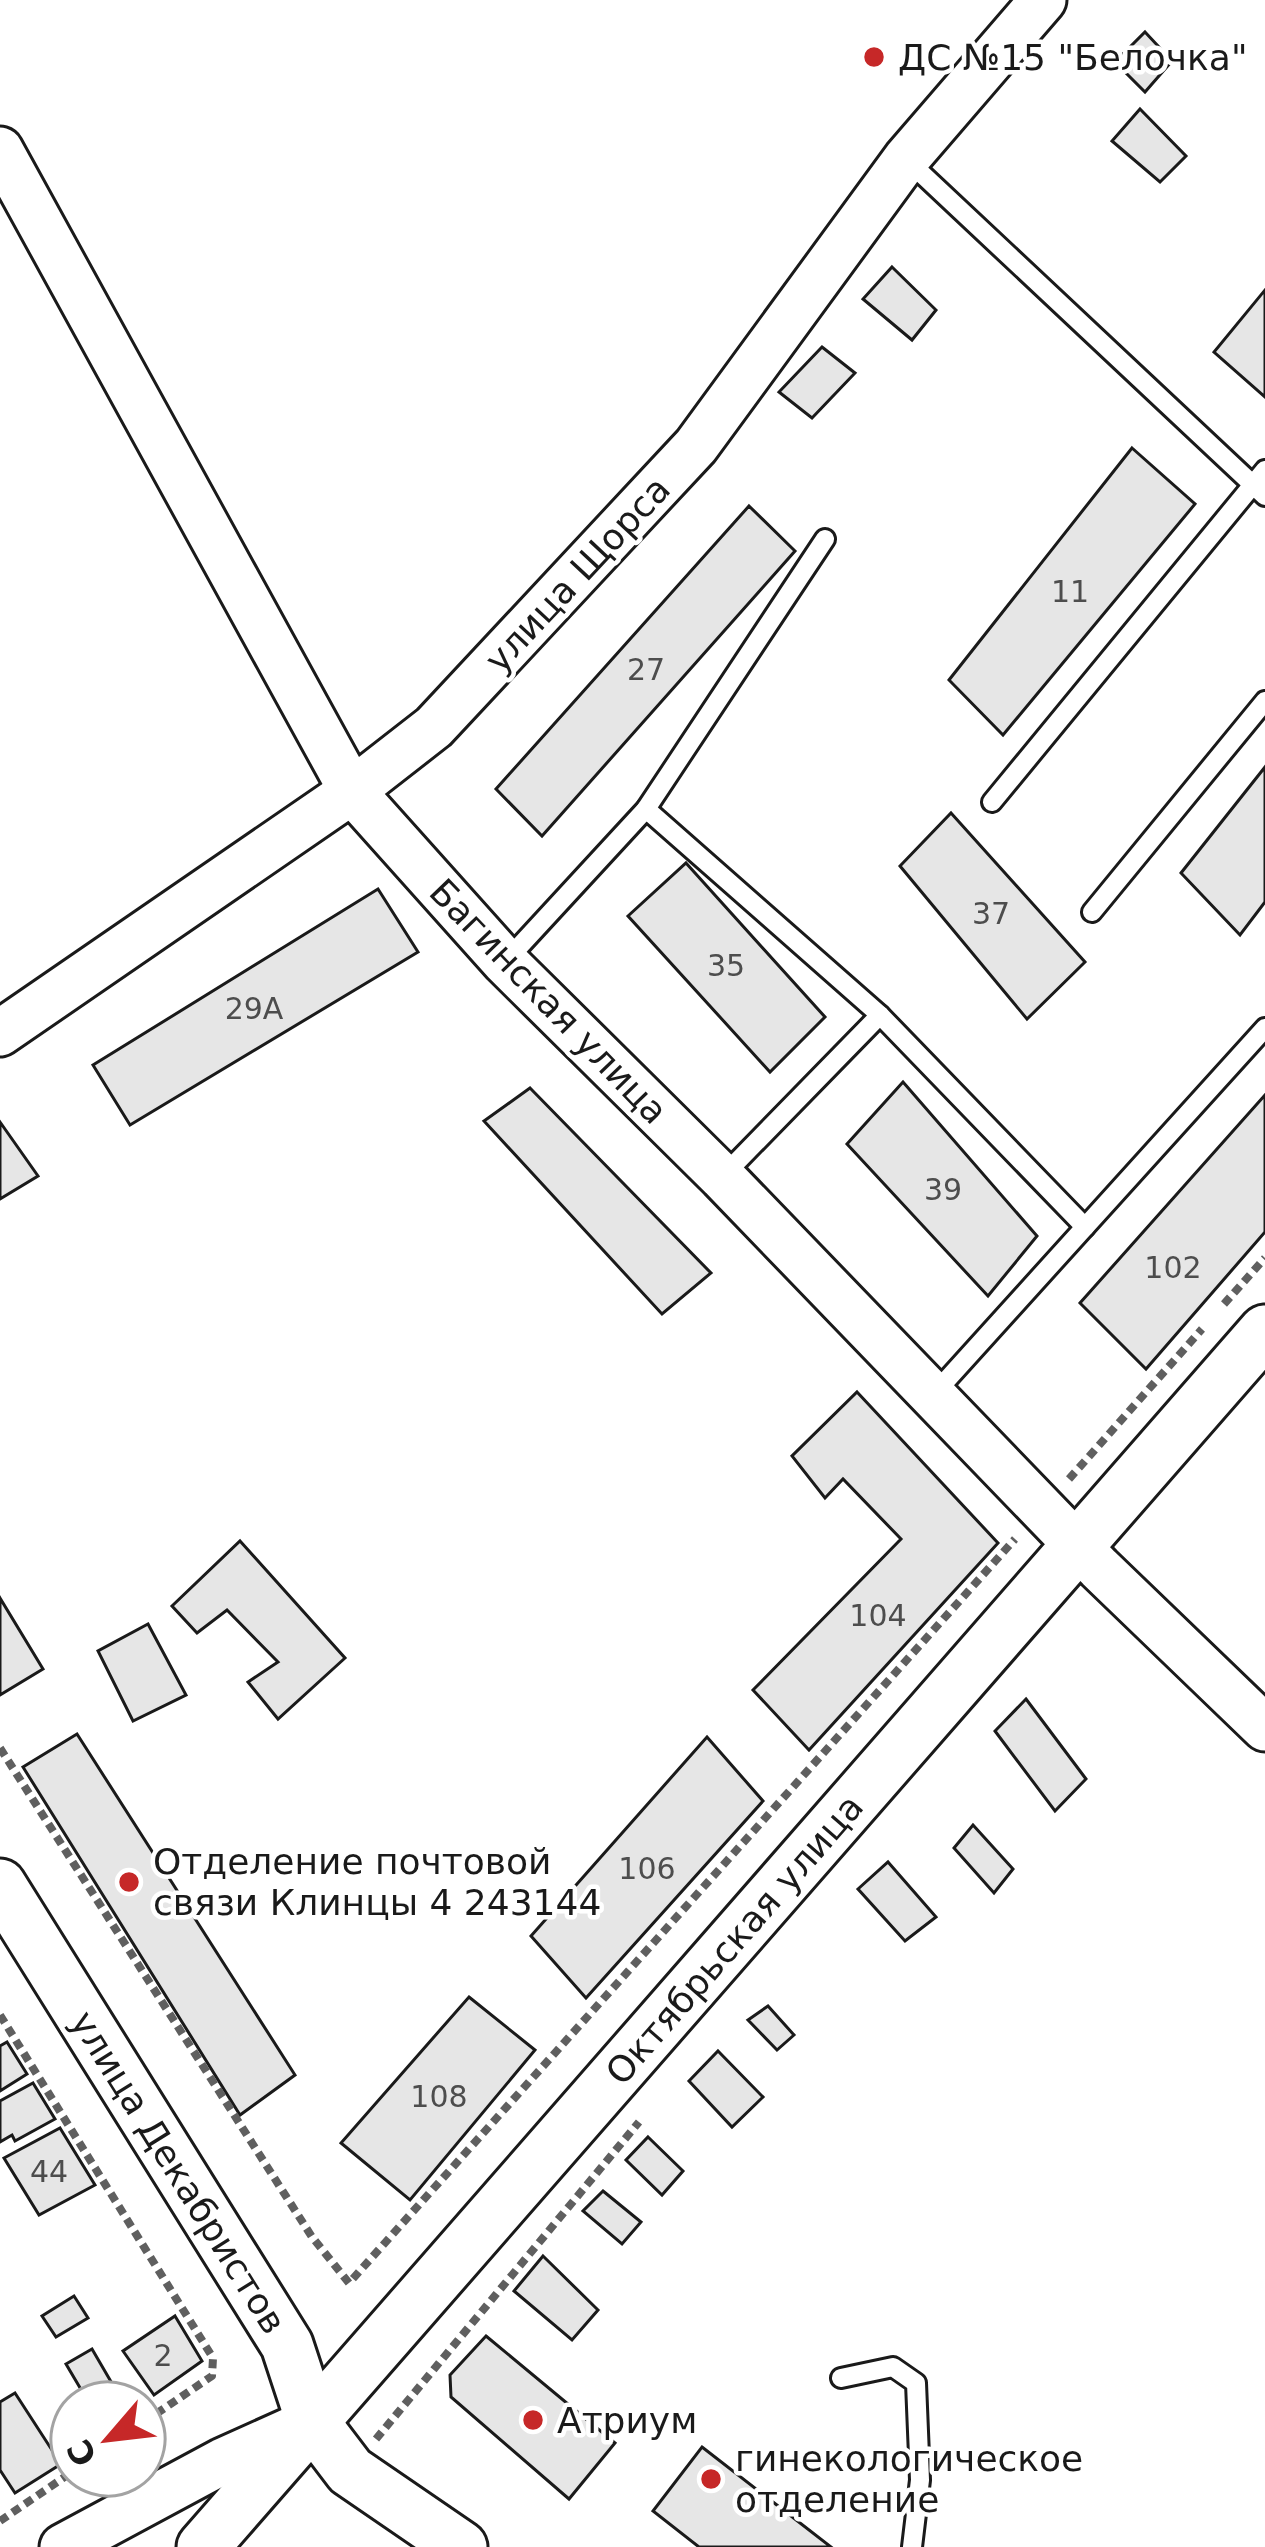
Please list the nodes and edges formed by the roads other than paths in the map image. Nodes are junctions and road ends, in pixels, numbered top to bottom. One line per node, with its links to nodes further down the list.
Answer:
1 (1043, 0): 3 (street, улица Щорса)
2 (0, 150): 7 (street, Багинская улица)
3 (906, 160): 4 (lane); 7 (street, улица Щорса)
4 (1261, 484): 8 (lane)
5 (825, 539): 9 (lane)
6 (1265, 701): 10 (lane)
7 (352, 791): 11 (street, Багинская улица); 14 (street, улица Щорса)
8 (992, 802)
9 (646, 809): 11 (lane); 12 (lane)
10 (1092, 912)
11 (505, 962): 15 (street, Багинская улица)
12 (880, 1015): 15 (lane); 16 (lane)
13 (1265, 1028): 16 (lane)
14 (0, 1033)
15 (722, 1177): 18 (street, Багинская улица)
16 (1084, 1227): 18 (lane)
17 (1265, 1331): 19 (main road, Октябрьская улица)
18 (930, 1398): 19 (street, Багинская улица)
19 (1077, 1546): 20 (street, Багинская улица); 23 (main road, Октябрьская улица)
20 (1265, 1728)
21 (0, 1886): 23 (main road, улица Декабристов)
22 (841, 2378): 27 (lane)
23 (312, 2421): 24 (street); 25 (main road, Октябрьская улица); 26 (main road, улица Декабристов)
24 (63, 2547)
25 (203, 2547)
26 (461, 2547)
27 (912, 2547)

